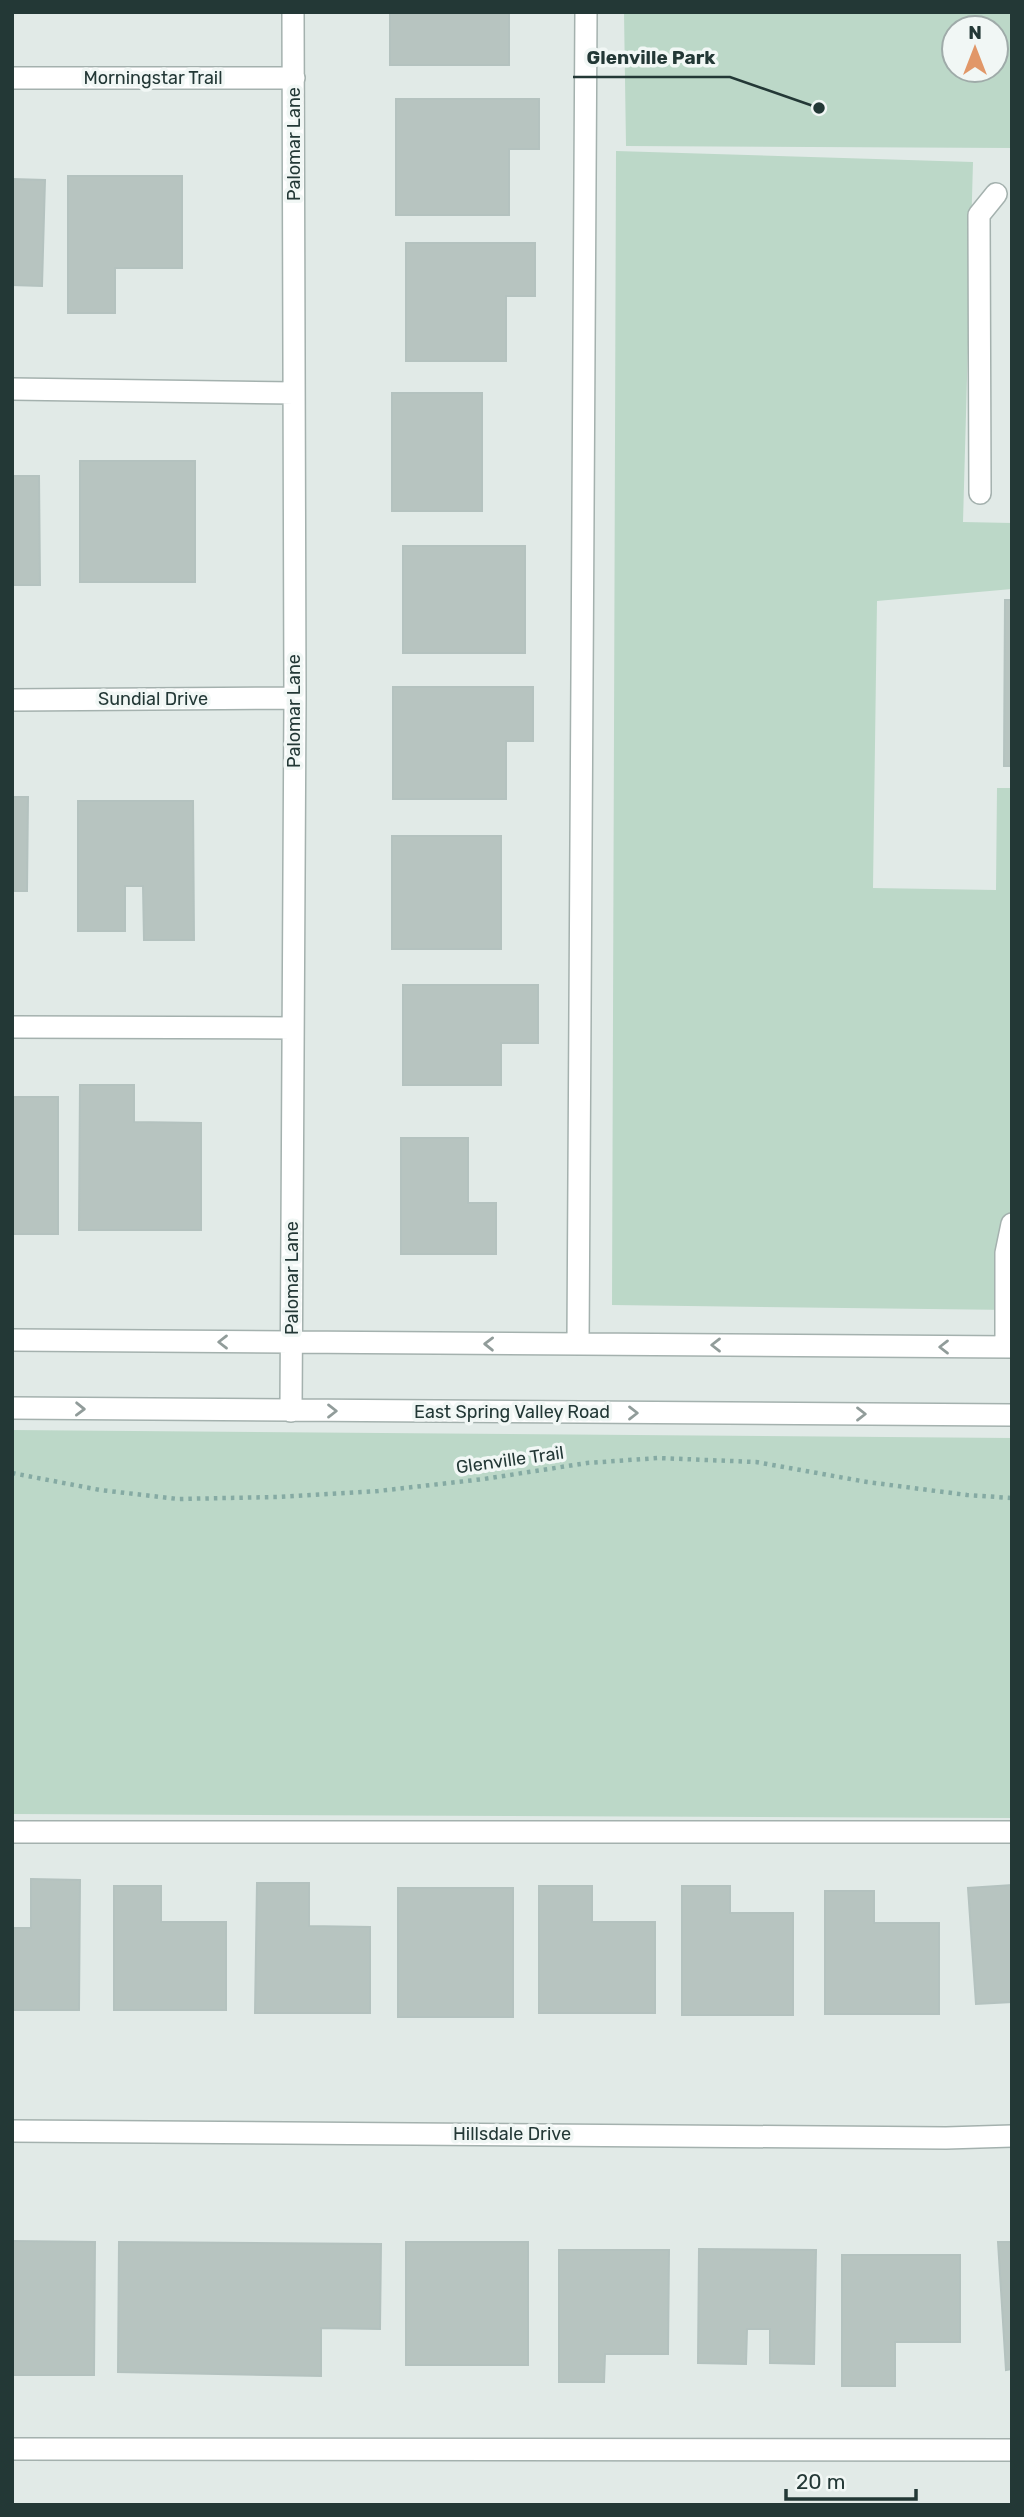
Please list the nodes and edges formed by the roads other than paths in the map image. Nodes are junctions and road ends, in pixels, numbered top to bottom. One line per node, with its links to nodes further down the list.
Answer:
1 (293, 12): 4 (street, Palomar Lane)
2 (586, 12): 16 (street)
3 (12, 78): 4 (street, Morningstar Trail)
4 (293, 78): 7 (street, Palomar Lane)
5 (996, 194): 8 (street)
6 (12, 389): 7 (street)
7 (294, 393): 9 (street, Palomar Lane)
8 (980, 493)
9 (295, 698): 10 (street, Sundial Drive); 12 (street, Palomar Lane)
10 (12, 700)
11 (12, 1027): 12 (street)
12 (293, 1028): 15 (street, Palomar Lane)
13 (1012, 1224): 17 (street)
14 (12, 1340): 15 (street, one-way to 14)
15 (292, 1342): 16 (street, one-way to 15); 19 (street, Palomar Lane)
16 (578, 1345): 17 (street, one-way to 16)
17 (1009, 1347)
18 (12, 1408): 19 (street, East Spring Valley Road, one-way to 19)
19 (291, 1410): 20 (street, East Spring Valley Road, one-way to 20)
20 (1012, 1415)
21 (12, 1832): 22 (street)
22 (1012, 1832)
23 (12, 2131): 24 (street, Hillsdale Drive)
24 (1012, 2136)
25 (12, 2449): 26 (street)
26 (1012, 2450)

